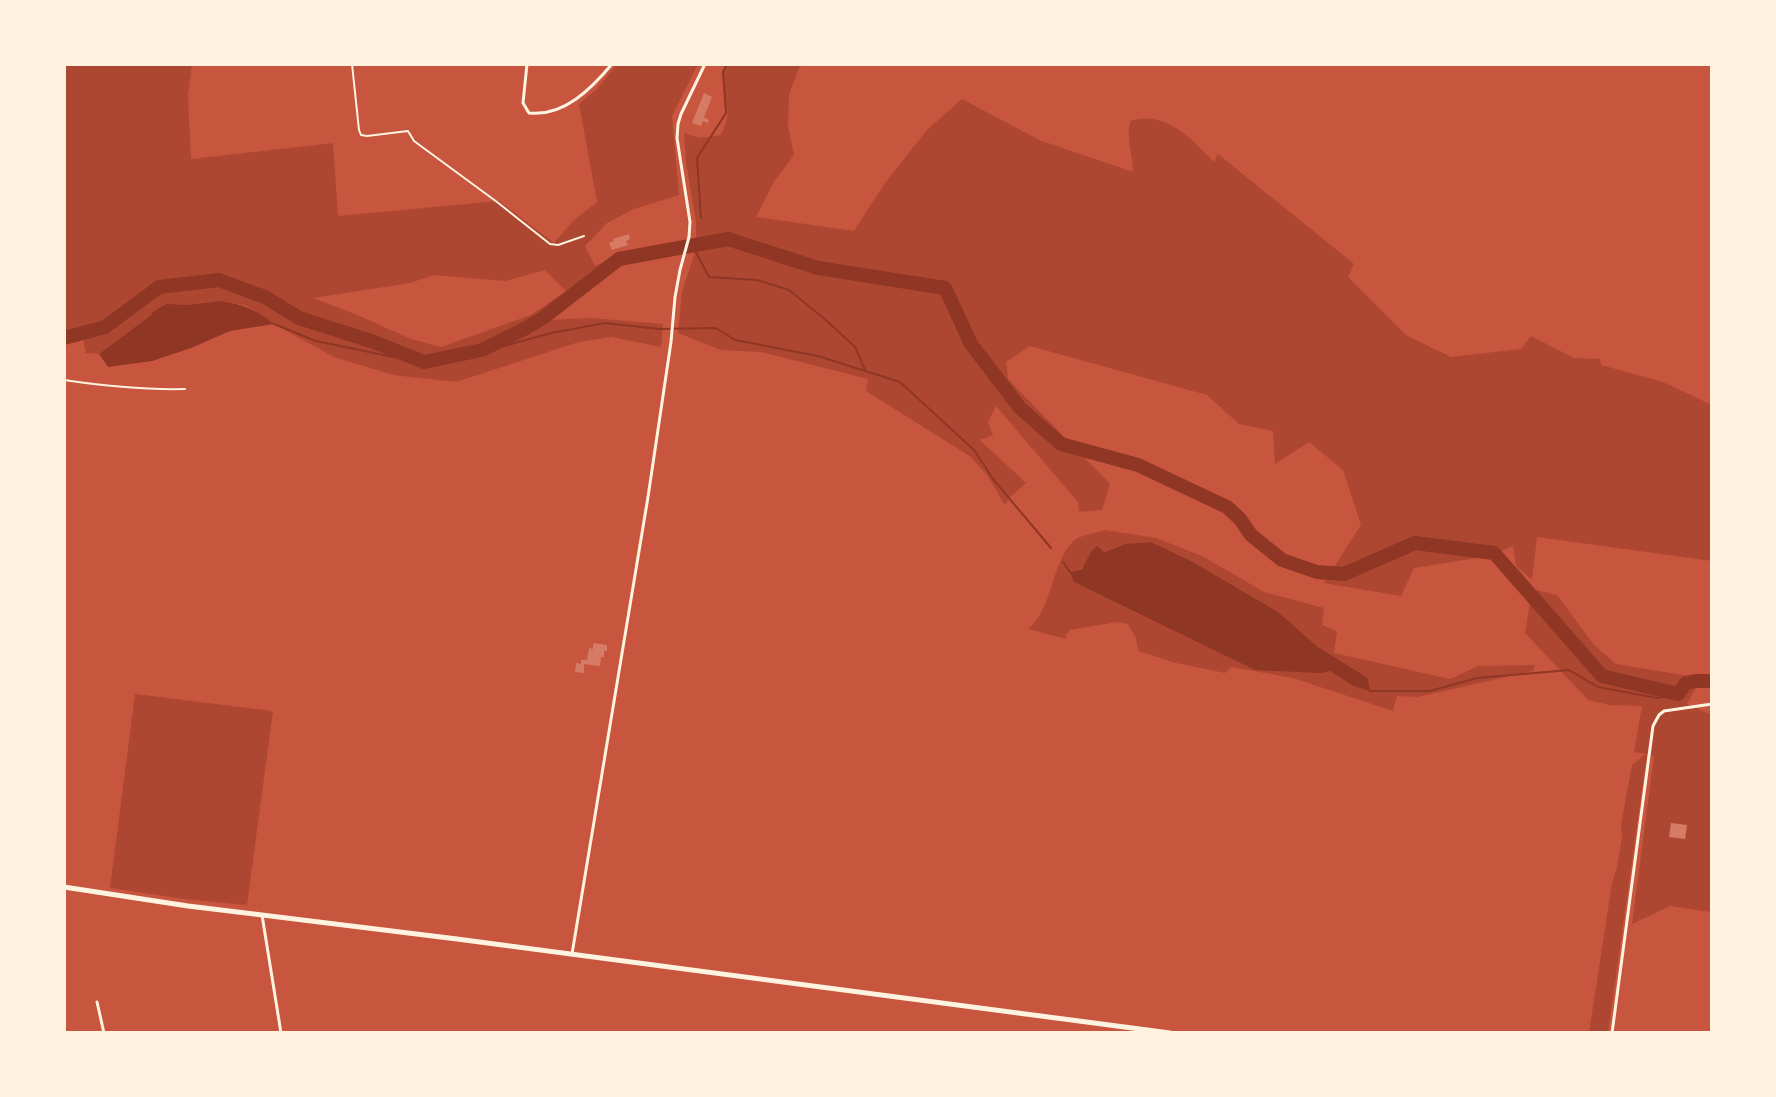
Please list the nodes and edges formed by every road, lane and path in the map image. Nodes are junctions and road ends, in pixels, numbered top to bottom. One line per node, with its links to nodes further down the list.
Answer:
1 (352, 64): 5 (path)
2 (527, 64): 3 (street)
3 (612, 64)
4 (705, 64): 11 (street)
5 (584, 236)
6 (64, 380): 7 (lane)
7 (185, 389)
8 (1712, 704): 16 (street)
9 (64, 887): 10 (main road)
10 (262, 915): 11 (main road); 14 (street)
11 (572, 954): 15 (main road)
12 (97, 1002): 13 (street)
13 (104, 1033)
14 (281, 1033)
15 (1170, 1033)
16 (1612, 1033)

